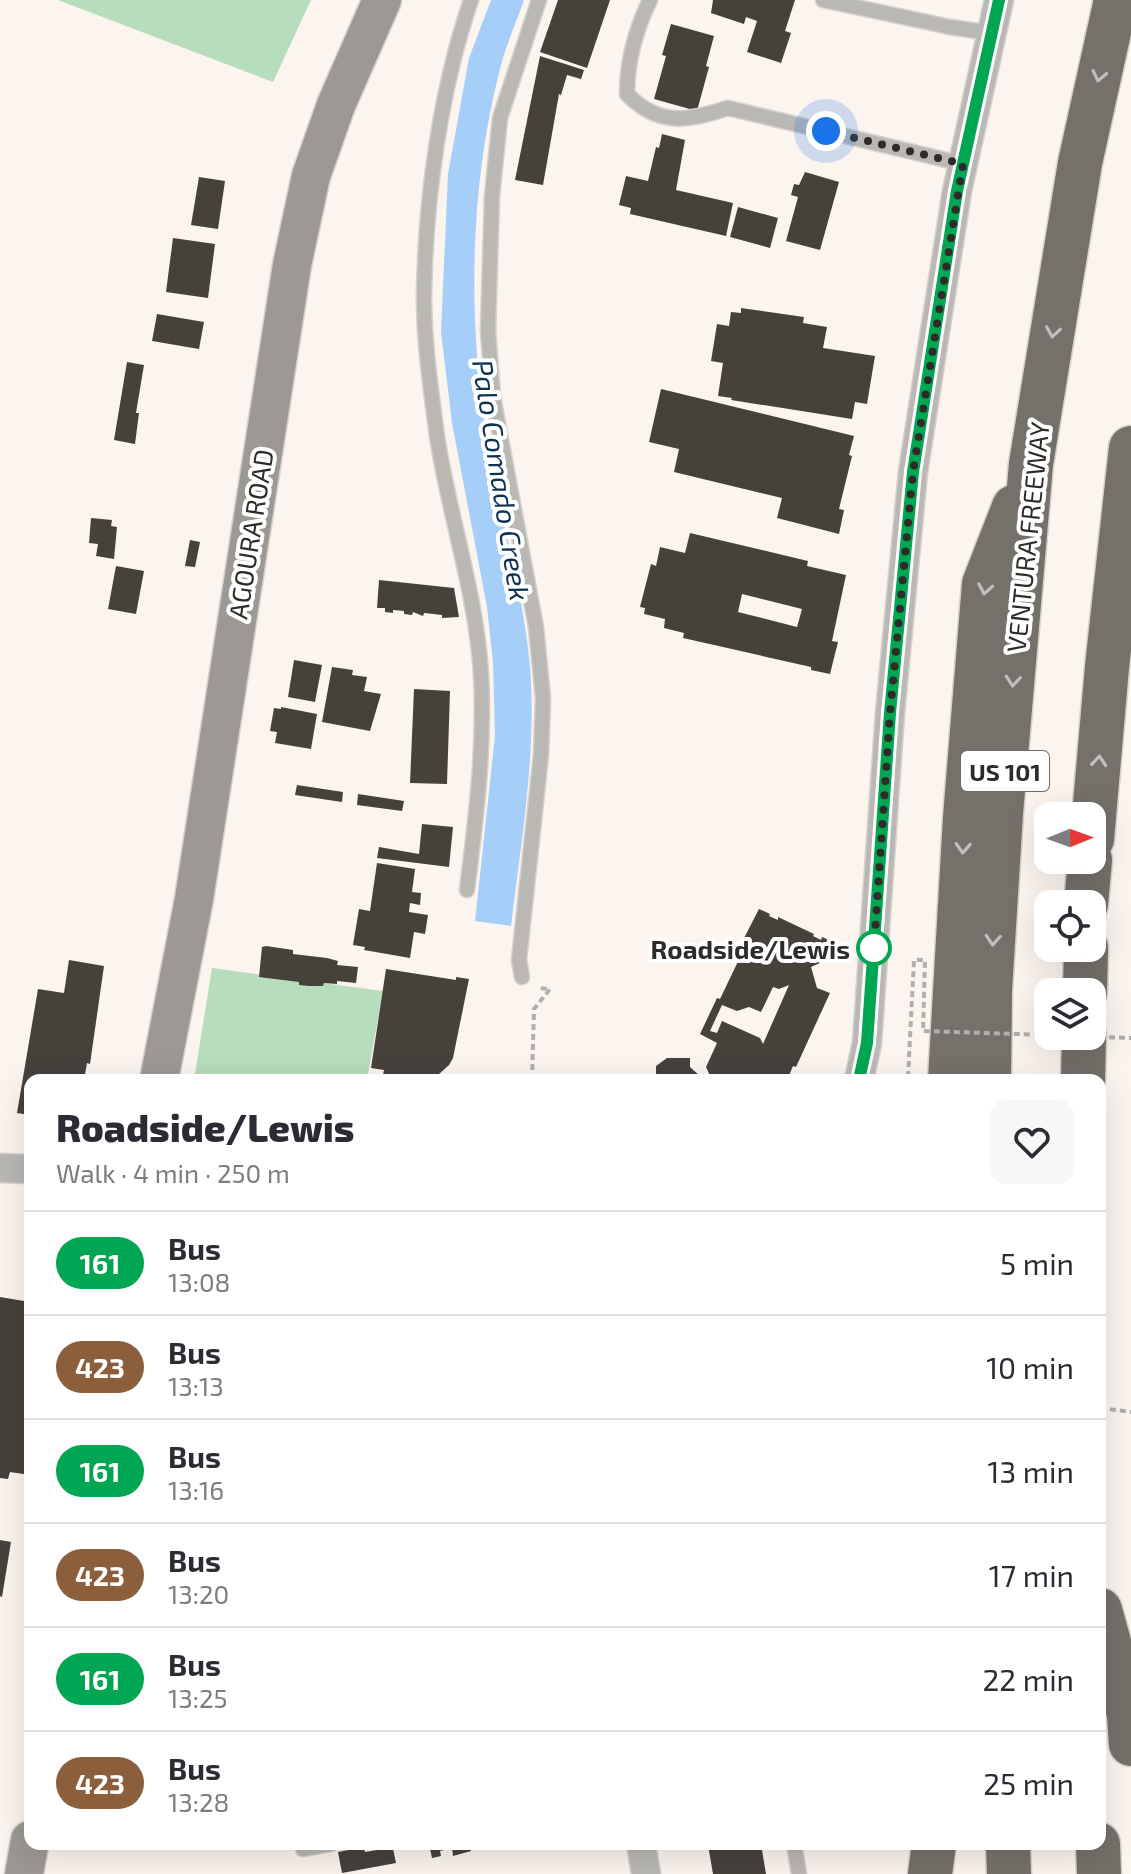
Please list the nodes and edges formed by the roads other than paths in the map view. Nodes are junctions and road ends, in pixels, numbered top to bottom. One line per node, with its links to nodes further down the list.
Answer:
1 (382, 0): 16 (main road, AGOURA ROAD)
2 (471, 0): 13 (lane)
3 (539, 0): 14 (lane)
4 (650, 0): 9 (lane)
5 (823, 0): 8 (lane)
6 (999, 0): 8 (street)
7 (1116, 0): 11 (highway, VENTURA FREEWAY / US 101, one-way to 11)
8 (991, 33): 9 (street)
9 (963, 164): 17 (street)
10 (1131, 448): 12 (highway, one-way to 10)
11 (1031, 464): 18 (highway, one-way to 18); 19 (highway, VENTURA FREEWAY / US 101, one-way to 19)
12 (1095, 802)
13 (467, 890)
14 (522, 977)
15 (1084, 1050): 20 (highway)
16 (160, 1074)
17 (860, 1074)
18 (922, 1074)
19 (989, 1074)
20 (1083, 1074)
21 (0, 1168): 22 (street)
22 (24, 1169)
23 (1106, 1632): 24 (highway)
24 (1131, 1744)
25 (28, 1850): 31 (main road)
26 (642, 1850): 32 (street)
27 (795, 1850): 33 (lane)
28 (933, 1850): 34 (highway)
29 (1008, 1850): 35 (highway)
30 (1098, 1850): 36 (highway)
31 (24, 1874)
32 (646, 1874)
33 (799, 1874)
34 (930, 1874)
35 (1009, 1874)
36 (1099, 1874)

